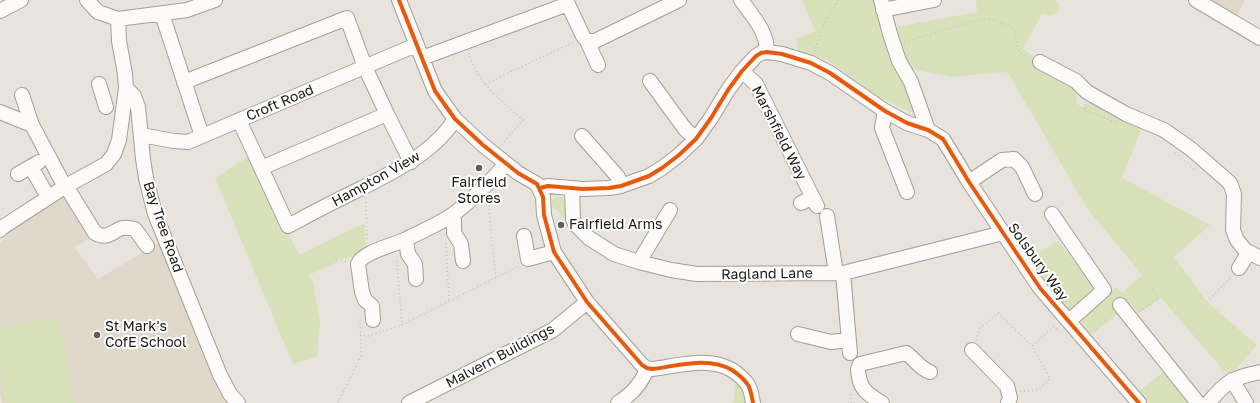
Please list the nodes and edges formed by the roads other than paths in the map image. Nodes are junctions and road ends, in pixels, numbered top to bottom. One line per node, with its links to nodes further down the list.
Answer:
1 (21, 0): 11 (street)
2 (87, 0): 13 (street)
3 (215, 0): 12 (street)
4 (399, 0): 16 (street)
5 (679, 0): 15 (street)
6 (741, 0): 17 (street)
7 (934, 0): 10 (street)
8 (1196, 0): 14 (street)
9 (567, 2): 15 (street); 18 (street)
10 (882, 5): 34 (street)
11 (0, 11)
12 (162, 14): 13 (street); 23 (street)
13 (118, 19): 25 (street, Bay Tree Road)
14 (1260, 38)
15 (586, 39): 20 (street)
16 (416, 45): 18 (street); 21 (street, Croft Road)
17 (767, 52): 22 (street, Marshfield Way); 28 (street)
18 (422, 58): 31 (street)
19 (1042, 63): 62 (street)
20 (598, 65)
21 (366, 66): 23 (street); 30 (street); 32 (street, Croft Road)
22 (742, 70): 38 (street, Marshfield Way); 51 (street, Marshfield Way)
23 (184, 82): 36 (street)
24 (649, 86): 38 (street)
25 (126, 90): 27 (street); 35 (street, Bay Tree Road); 45 (street)
26 (22, 95): 33 (street)
27 (102, 96)
28 (885, 111): 34 (street); 48 (street)
29 (0, 112): 33 (street)
30 (387, 114): 39 (street); 41 (street)
31 (455, 119): 39 (street, Hampton View); 40 (street)
32 (239, 120): 36 (street, Croft Road); 41 (street)
33 (32, 125): 45 (street)
34 (928, 130): 43 (street, Solsbury Way)
35 (141, 135): 36 (street, Croft Road); 79 (street, Bay Tree Road)
36 (202, 136)
37 (582, 136): 44 (street)
38 (696, 139): 44 (street, Marshfield Way)
39 (411, 162): 41 (street, Hampton View)
40 (506, 164): 46 (street); 53 (street)
41 (261, 168)
42 (18, 174): 50 (street)
43 (969, 182): 49 (street); 57 (street, Solsbury Way)
44 (620, 186): 47 (street, Marshfield Way)
45 (66, 187): 50 (street); 60 (street)
46 (540, 188): 47 (street, Marshfield Way); 61 (street)
47 (572, 189): 64 (street, Ragland Lane)
48 (907, 192)
49 (1035, 194)
50 (48, 197): 56 (street)
51 (810, 202)
52 (670, 210): 64 (street)
53 (454, 214): 59 (street); 63 (street)
54 (1052, 214): 71 (street, Solsbury Way)
55 (827, 216): 66 (street)
56 (1, 226)
57 (1003, 233): 66 (street, Ragland Lane); 71 (street, Solsbury Way)
58 (524, 236): 61 (street)
59 (401, 241): 67 (street); 70 (street)
60 (147, 246)
61 (554, 252): 68 (street)
62 (1254, 255): 65 (street)
63 (463, 261)
64 (639, 262): 66 (street, Ragland Lane)
65 (1239, 268)
66 (840, 273): 72 (street)
67 (416, 279)
68 (587, 302): 74 (street); 80 (street, Malvern Buildings)
69 (1120, 305): 85 (street)
70 (366, 317)
71 (1069, 321): 84 (street, Solsbury Way)
72 (798, 334)
73 (972, 350): 78 (street)
74 (647, 368): 81 (street); 82 (street)
75 (930, 372): 83 (street)
76 (1260, 372): 77 (street)
77 (1232, 380): 86 (street); 87 (street)
78 (1009, 398)
79 (238, 403)
80 (409, 403)
81 (618, 403)
82 (753, 403)
83 (882, 403)
84 (1139, 403)
85 (1198, 403)
86 (1208, 403)
87 (1246, 403)

